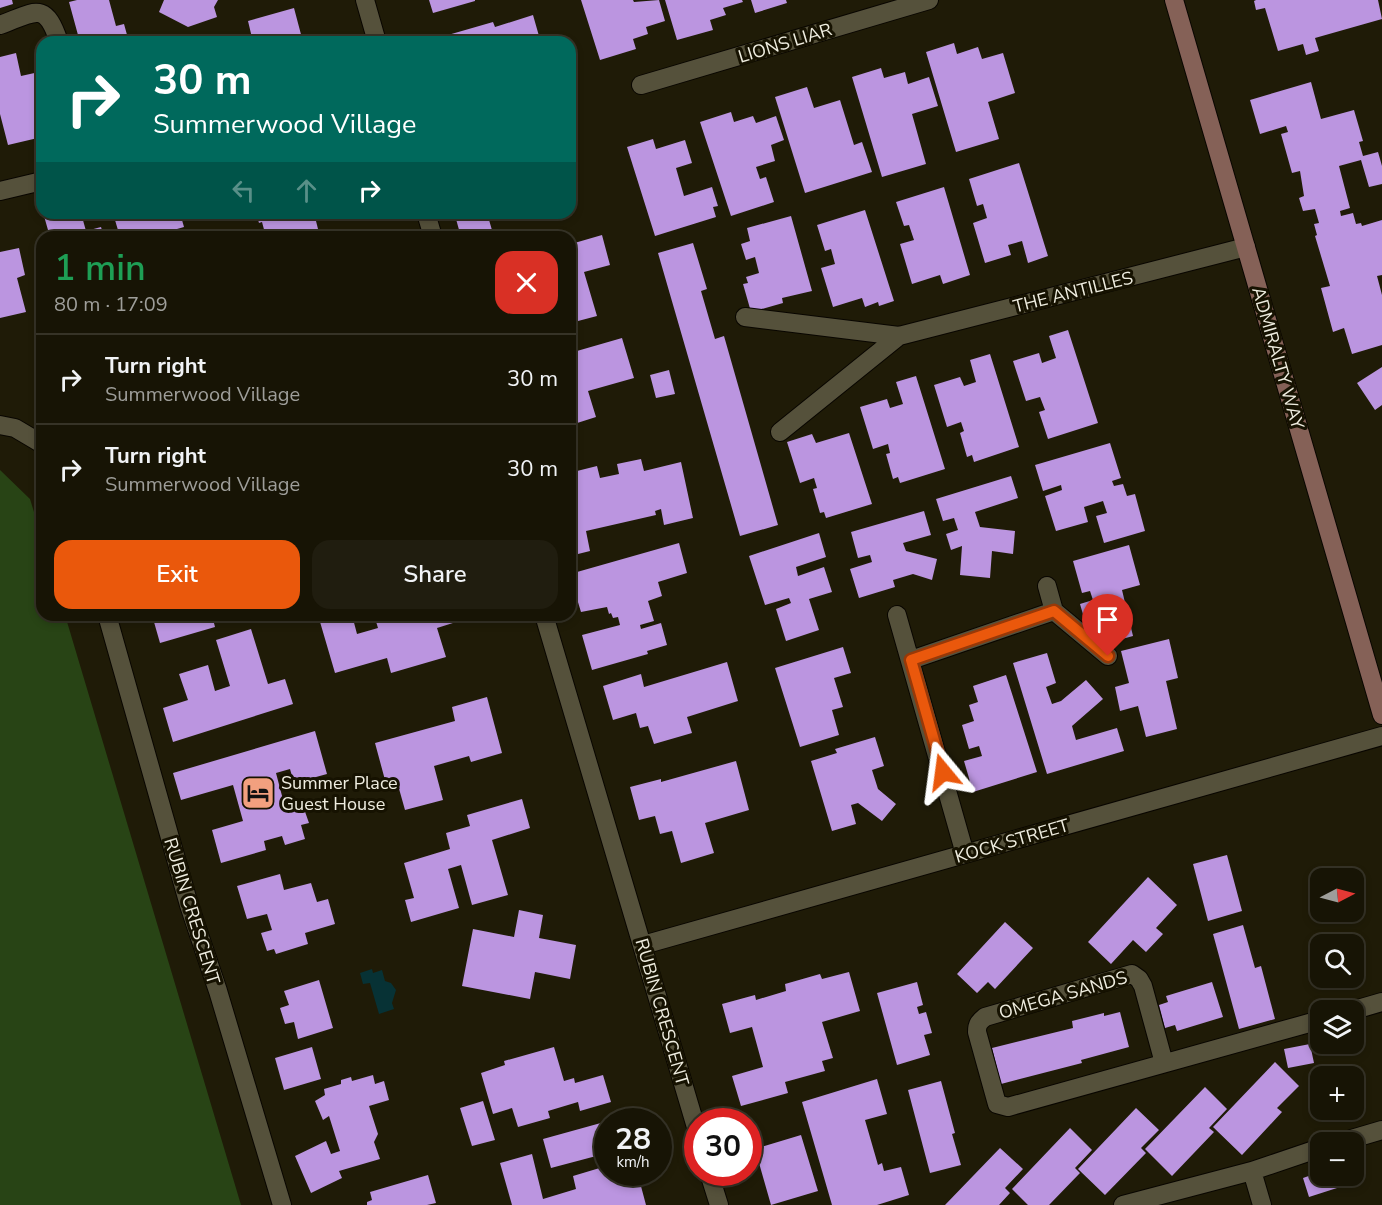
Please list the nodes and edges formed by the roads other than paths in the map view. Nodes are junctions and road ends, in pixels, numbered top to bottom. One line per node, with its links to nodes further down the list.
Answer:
1 (365, 0): 6 (street)
2 (929, 0): 7 (street, LIONS LIAR)
3 (1174, 0): 10 (main road, ADMIRALTY WAY)
4 (0, 25): 5 (street)
5 (57, 36)
6 (375, 36)
7 (641, 85)
8 (36, 183): 9 (street)
9 (0, 192)
10 (1246, 247): 12 (street, THE ANTILLES); 23 (main road, ADMIRALTY WAY)
11 (744, 317): 12 (street, THE ANTILLES)
12 (899, 336): 14 (street, THE ANTILLES)
13 (1, 422): 15 (street)
14 (780, 432)
15 (36, 440)
16 (1047, 586): 17 (street)
17 (1054, 611): 21 (street); 22 (street)
18 (897, 615): 22 (street)
19 (109, 621): 37 (street, RUBIN CRESCENT)
20 (546, 621): 26 (street, RUBIN CRESCENT)
21 (1108, 656)
22 (911, 660): 25 (street)
23 (1382, 715)
24 (1382, 736): 25 (street, KOCK STREET)
25 (965, 854): 26 (street, KOCK STREET)
26 (643, 945): 31 (street, RUBIN CRESCENT)
27 (1382, 1002): 28 (street)
28 (1364, 1007)
29 (1310, 1023): 30 (street, OMEGA SANDS)
30 (1164, 1063): 30 (street, OMEGA SANDS)
31 (690, 1108)
32 (1382, 1130): 33 (street)
33 (1364, 1135)
34 (1310, 1151): 35 (street)
35 (1252, 1171): 39 (street); 40 (street)
36 (713, 1186): 38 (street)
37 (282, 1205)
38 (718, 1205)
39 (1123, 1205)
40 (1262, 1205)

